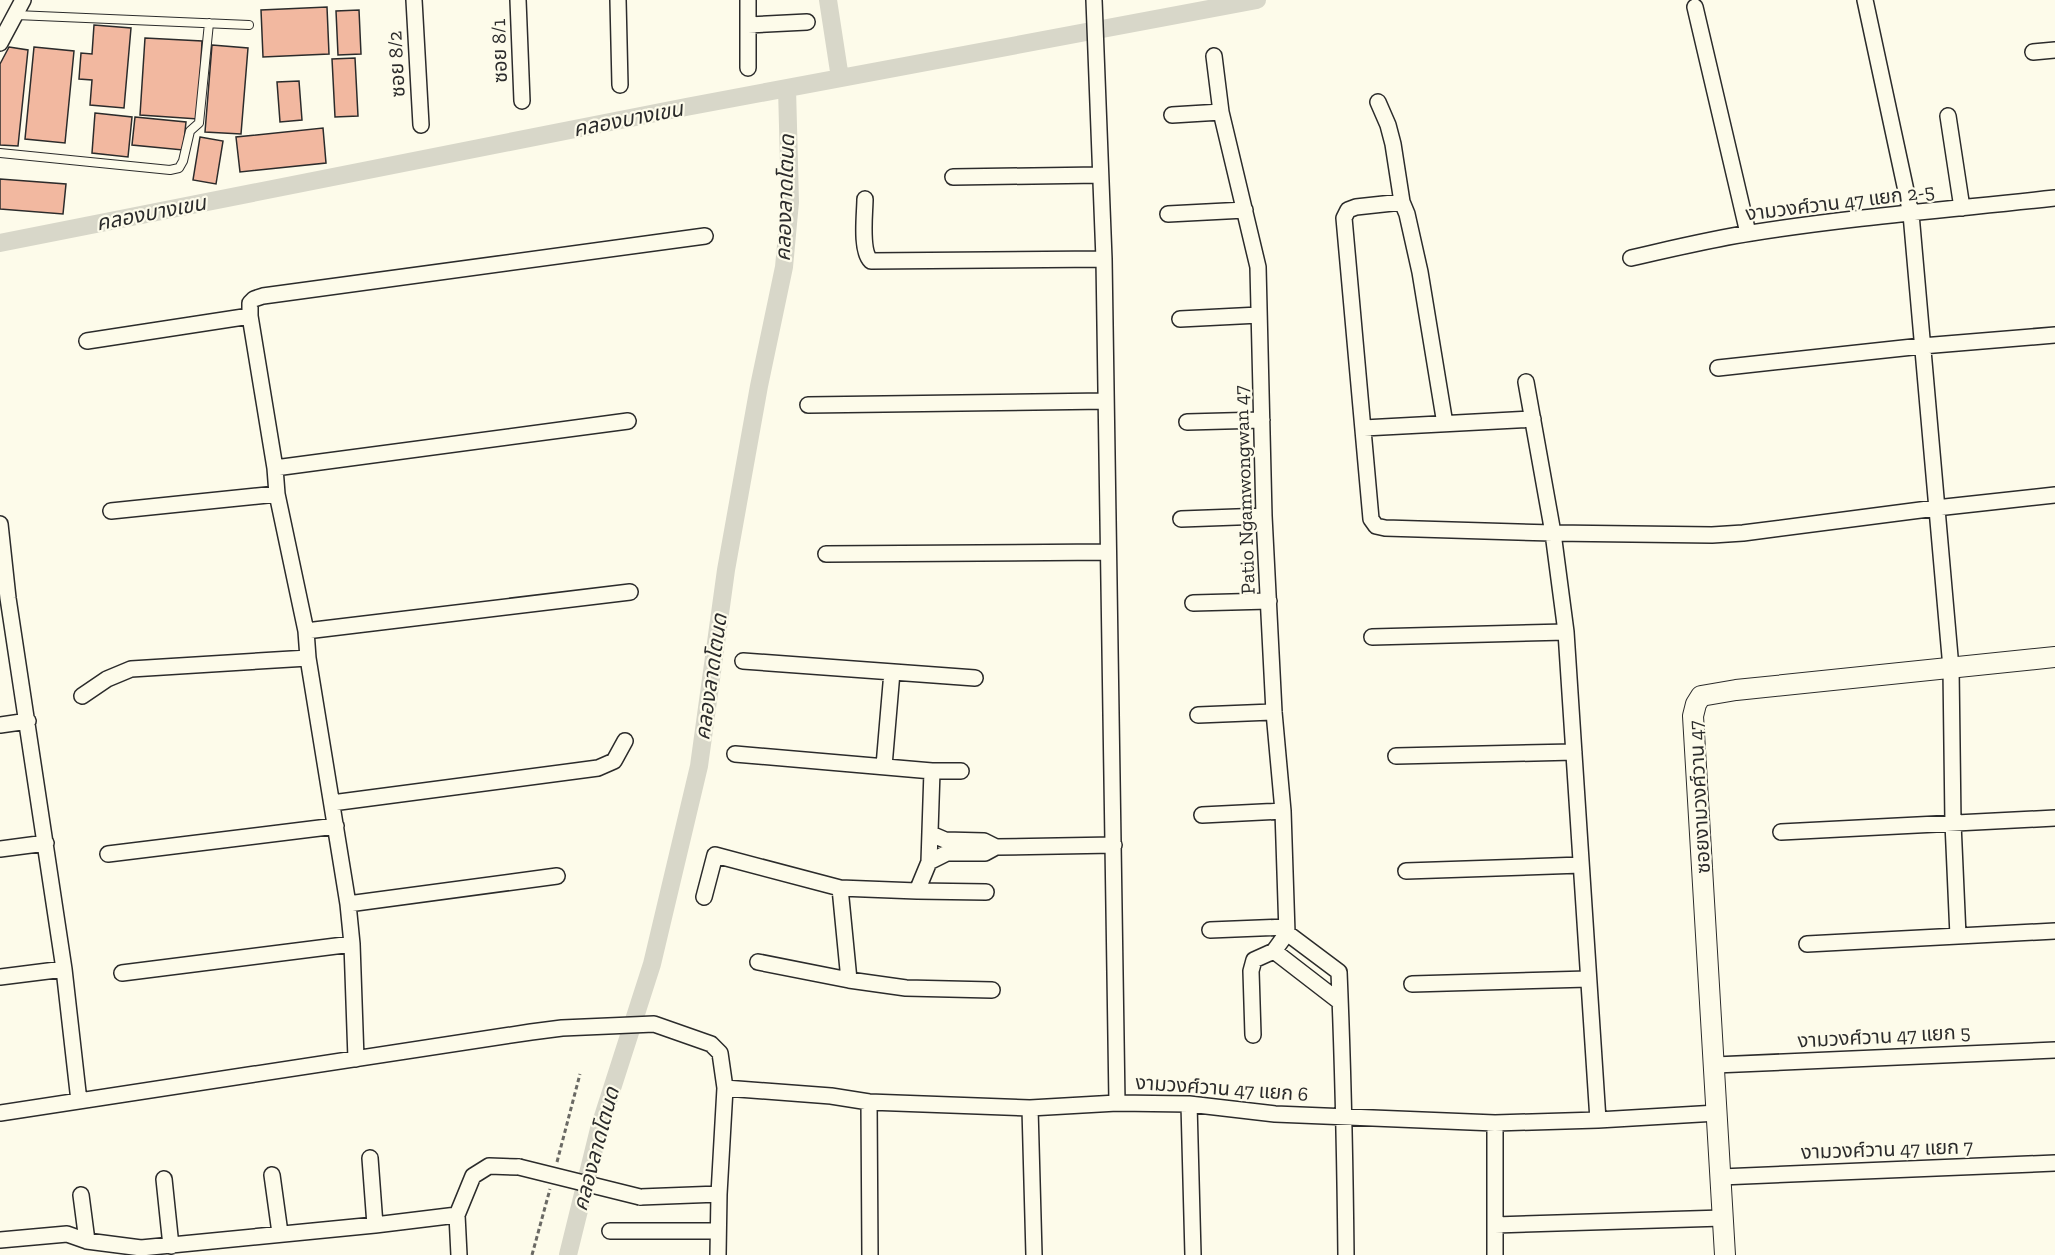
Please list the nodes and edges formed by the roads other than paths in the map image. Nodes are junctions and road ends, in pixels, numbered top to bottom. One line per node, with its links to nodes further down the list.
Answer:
1 (23, 0): 9 (street)
2 (414, 0): 25 (street, ซอย 8/2)
3 (518, 0): 20 (street, ซอย 8/1)
4 (618, 0): 19 (street)
5 (748, 0): 13 (street)
6 (1094, 0): 27 (street)
7 (1865, 0): 35 (street)
8 (1695, 7): 36 (street)
9 (14, 15): 11 (lane); 14 (street)
10 (807, 22): 13 (street)
11 (209, 23): 12 (lane); 26 (lane)
12 (249, 25)
13 (748, 25): 18 (street)
14 (0, 43)
15 (2055, 50): 16 (street)
16 (2033, 52)
17 (1214, 56): 22 (street, Patio Ngamwongwan 47)
18 (748, 68)
19 (620, 85)
20 (522, 101)
21 (1378, 102): 31 (street)
22 (1221, 112): 23 (street); 33 (street, Patio Ngamwongwan 47)
23 (1173, 115)
24 (1948, 116): 32 (street)
25 (421, 125)
26 (0, 153)
27 (1100, 175): 28 (street); 39 (street)
28 (953, 177)
29 (865, 198): 39 (street)
30 (2055, 198): 32 (street, งามวงศ์วาน 47 แยก 2-5)
31 (1402, 202): 54 (street); 55 (street)
32 (1962, 208): 35 (street, งามวงศ์วาน 47 แยก 2-5)
33 (1245, 210): 34 (street); 40 (street, Patio Ngamwongwan 47)
34 (1168, 214)
35 (1911, 214): 36 (street, งามวงศ์วาน 47 แยก 2-5); 45 (street)
36 (1748, 233): 38 (street, งามวงศ์วาน 47 แยก 2-5)
37 (705, 236): 41 (street)
38 (1631, 258)
39 (1104, 260): 48 (street)
40 (1259, 315): 42 (street); 51 (street, Patio Ngamwongwan 47)
41 (250, 316): 44 (street); 56 (street)
42 (1180, 319)
43 (2055, 335): 45 (street)
44 (87, 341)
45 (1922, 346): 46 (street); 59 (street)
46 (1718, 368)
47 (1526, 382): 50 (street)
48 (1106, 401): 49 (street); 65 (street)
49 (808, 405)
50 (1533, 419): 54 (street); 64 (street)
51 (1262, 420): 53 (street); 61 (street, Patio Ngamwongwan 47)
52 (628, 421): 56 (street)
53 (1187, 422)
54 (1445, 424): 55 (street)
55 (1364, 428): 64 (street)
56 (275, 468): 57 (street)
57 (277, 494): 60 (street); 71 (street)
58 (2055, 495): 59 (street)
59 (1936, 508): 64 (street); 77 (street)
60 (111, 511)
61 (1264, 516): 62 (street); 69 (street, Patio Ngamwongwan 47)
62 (1181, 519)
63 (0, 524): 68 (street)
64 (1553, 533): 72 (street)
65 (1108, 552): 66 (street); 101 (street)
66 (826, 554)
67 (630, 592): 71 (street)
68 (4, 598): 83 (street)
69 (1269, 601): 70 (street); 81 (street, Patio Ngamwongwan 47)
70 (1193, 603)
71 (306, 632): 75 (street)
72 (1566, 632): 73 (street); 86 (street)
73 (1372, 637)
74 (2055, 657): 77 (street, ซอยงามวงศ์วาน 47)
75 (308, 658): 80 (street); 92 (street)
76 (743, 661): 78 (street)
77 (1951, 668): 96 (street); 133 (street, ซอยงามวงศ์วาน 47)
78 (892, 672): 79 (street); 89 (street)
79 (975, 678)
80 (82, 696)
81 (1274, 712): 82 (street); 93 (street, Patio Ngamwongwan 47)
82 (1198, 714)
83 (28, 721): 84 (street); 100 (street)
84 (0, 725)
85 (625, 741): 92 (street)
86 (1574, 752): 88 (street); 106 (street)
87 (735, 754): 89 (street)
88 (1396, 756)
89 (884, 766): 90 (street)
90 (932, 771): 91 (street); 99 (street)
91 (961, 771)
92 (332, 803): 97 (street)
93 (1283, 811): 94 (street); 115 (street, Patio Ngamwongwan 47)
94 (1202, 815)
95 (2055, 818): 96 (street)
96 (1953, 823): 98 (street); 117 (street)
97 (336, 826): 104 (street); 113 (street)
98 (1781, 832)
99 (931, 834): 102 (street); 105 (street)
100 (46, 843): 103 (street); 122 (street)
101 (1114, 845): 102 (street); 137 (street)
102 (996, 847): 105 (street)
103 (0, 849)
104 (108, 854)
105 (929, 862): 110 (street)
106 (1581, 865): 107 (street); 125 (street)
107 (1406, 871)
108 (557, 876): 113 (street)
109 (840, 888): 110 (street); 112 (street); 126 (street)
110 (917, 891): 111 (street)
111 (986, 892)
112 (704, 897)
113 (348, 904): 118 (street)
114 (1210, 930): 115 (street)
115 (1287, 930): 120 (street); 129 (street)
116 (2055, 931): 117 (street)
117 (1958, 936): 119 (street)
118 (352, 944): 123 (street); 132 (street)
119 (1807, 944)
120 (1274, 951): 129 (street); 130 (street)
121 (758, 962): 126 (street)
122 (64, 969): 124 (street); 135 (street)
123 (122, 973)
124 (0, 977)
125 (1588, 979): 127 (street); 143 (street)
126 (849, 980): 128 (street)
127 (1412, 984)
128 (992, 990)
129 (1340, 1002): 142 (street)
130 (1253, 1035)
131 (2055, 1050): 133 (street, งามวงศ์วาน 47 แยก 5)
132 (356, 1059): 134 (street); 135 (street)
133 (1715, 1065): 141 (street, ซอยงามวงศ์วาน 47)
134 (725, 1088): 136 (street, งามวงศ์วาน 47 แยก 6); 150 (street)
135 (79, 1101): 140 (street)
136 (869, 1102): 139 (street, งามวงศ์วาน 47 แยก 6); 164 (street)
137 (1117, 1103): 138 (street, งามวงศ์วาน 47 แยก 6); 139 (street, งามวงศ์วาน 47 แยก 6)
138 (1189, 1104): 142 (street, งามวงศ์วาน 47 แยก 6); 166 (street)
139 (1030, 1108): 165 (street)
140 (0, 1113)
141 (1717, 1113): 143 (street, งามวงศ์วาน 47 แยก 6); 148 (street, ซอยงามวงศ์วาน 47)
142 (1344, 1117): 144 (street, งามวงศ์วาน 47 แยก 6); 167 (street)
143 (1598, 1120): 144 (street, งามวงศ์วาน 47 แยก 6)
144 (1495, 1123): 155 (street)
145 (370, 1158): 154 (street)
146 (2055, 1163): 148 (street, งามวงศ์วาน 47 แยก 7)
147 (272, 1175): 158 (street)
148 (1721, 1177): 153 (street, ซอยงามวงศ์วาน 47)
149 (164, 1179): 161 (street)
150 (719, 1194): 152 (street, bridge); 157 (street)
151 (81, 1195): 160 (street)
152 (457, 1215): 154 (street); 162 (street)
153 (1723, 1218): 155 (street); 169 (street, ซอยงามวงศ์วาน 47)
154 (375, 1225): 158 (street)
155 (1495, 1225): 168 (street)
156 (610, 1231): 157 (street)
157 (718, 1231): 163 (street)
158 (280, 1233): 161 (street)
159 (0, 1240): 160 (street)
160 (87, 1241): 161 (street)
161 (171, 1246)
162 (459, 1255)
163 (718, 1255)
164 (870, 1255)
165 (1034, 1255)
166 (1193, 1255)
167 (1346, 1255)
168 (1495, 1255)
169 (1725, 1255)

